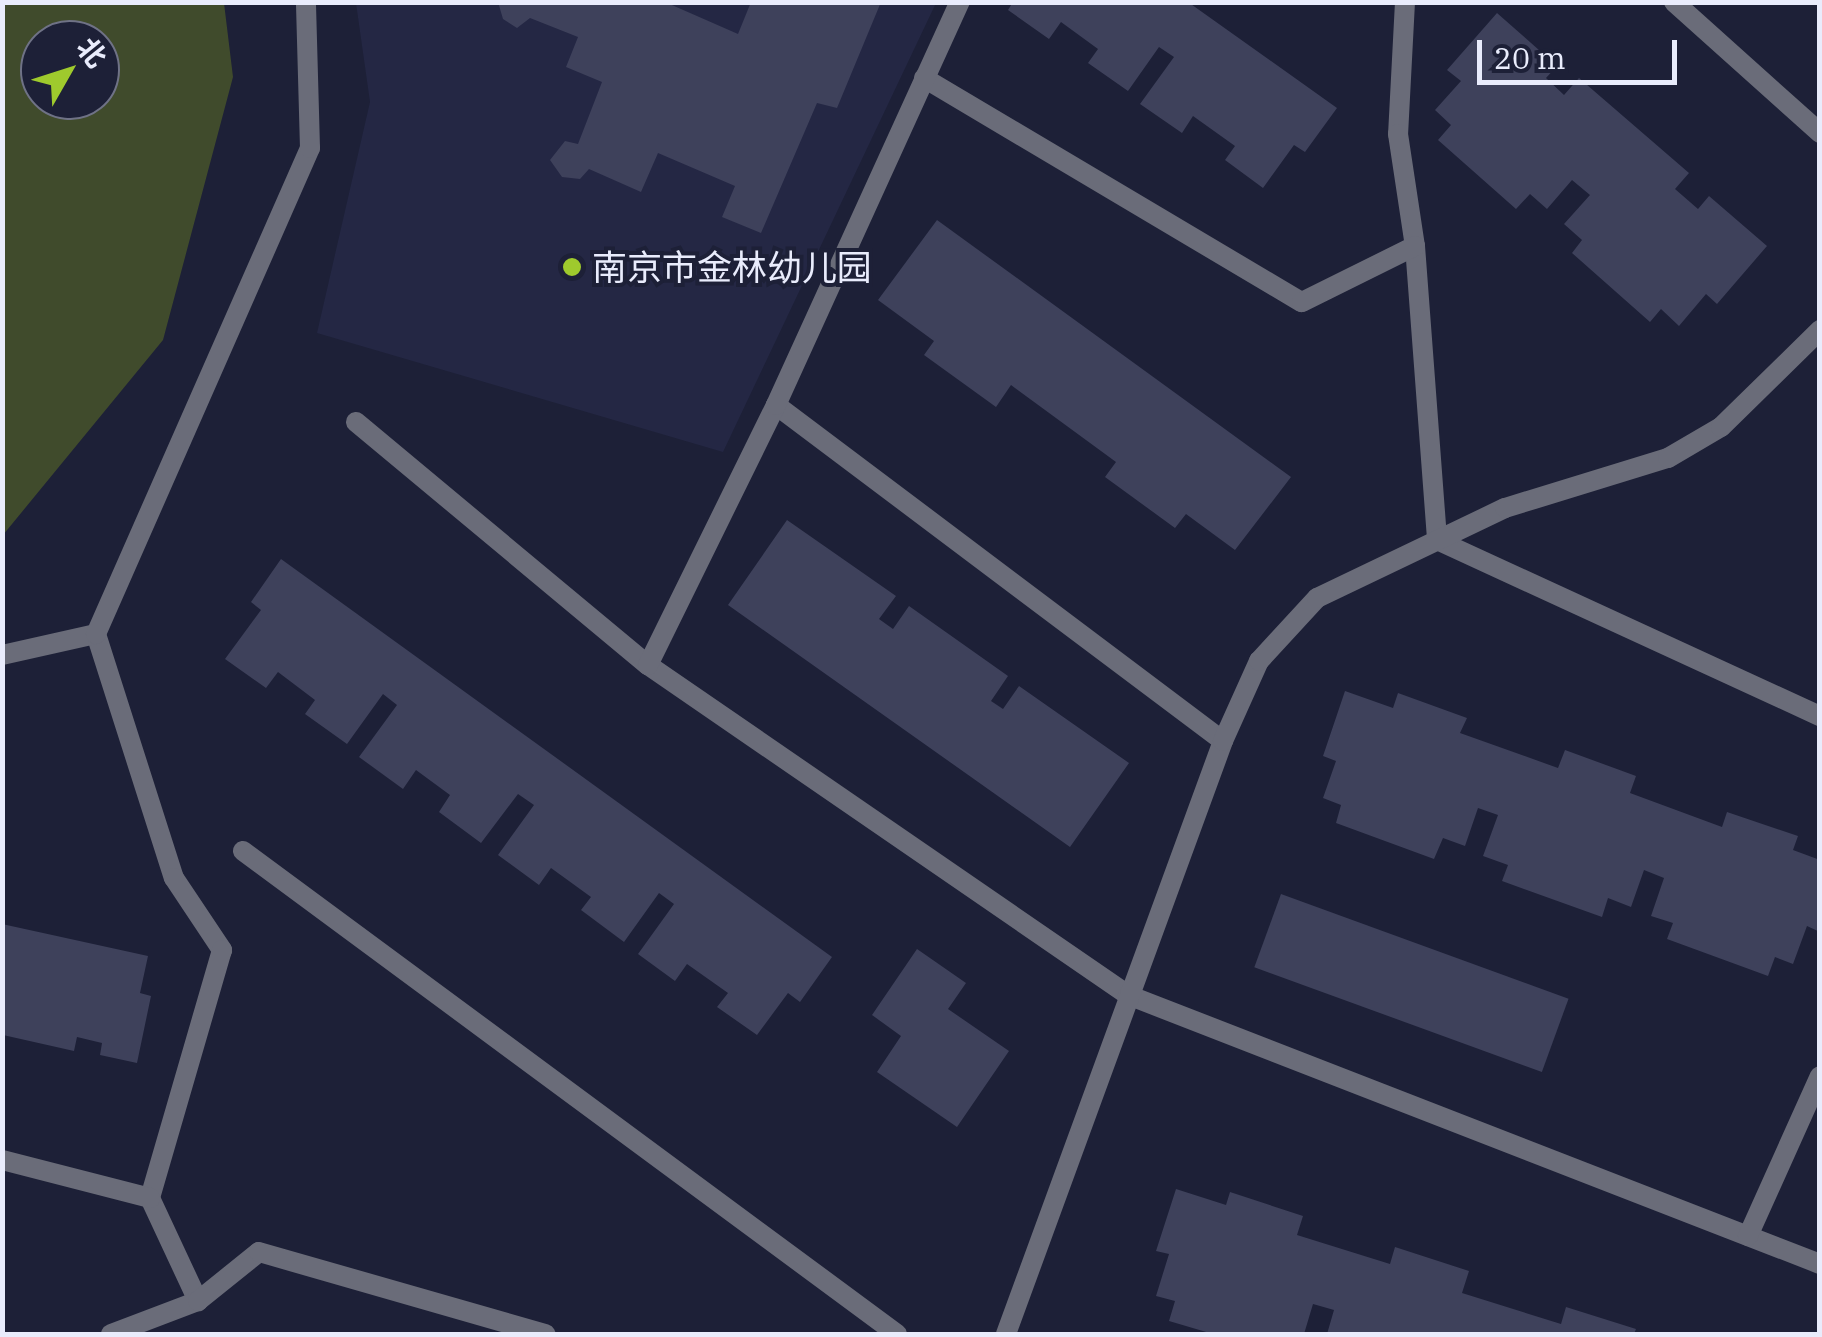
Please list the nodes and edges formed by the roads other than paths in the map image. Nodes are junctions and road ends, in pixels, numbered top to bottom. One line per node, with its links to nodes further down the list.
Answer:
1 (306, 2): 12 (lane)
2 (960, 2): 5 (lane)
3 (1405, 2): 7 (lane)
4 (1674, 2): 6 (lane)
5 (924, 78): 7 (lane); 9 (lane)
6 (1820, 133)
7 (1415, 246): 11 (lane)
8 (1820, 330): 11 (lane)
9 (776, 406): 14 (lane); 16 (lane)
10 (356, 422): 14 (lane)
11 (1437, 540): 15 (lane); 16 (lane)
12 (96, 634): 13 (lane); 21 (lane)
13 (2, 655)
14 (648, 665): 18 (lane)
15 (1820, 716)
16 (1223, 741): 18 (lane)
17 (243, 851): 27 (lane)
18 (1128, 994): 22 (lane); 28 (lane)
19 (1820, 1076): 22 (lane)
20 (2, 1160): 21 (lane)
21 (150, 1198): 24 (lane)
22 (1748, 1236): 23 (lane)
23 (1820, 1264)
24 (198, 1301): 25 (lane); 26 (lane)
25 (111, 1334)
26 (545, 1334)
27 (897, 1334)
28 (1006, 1334)

